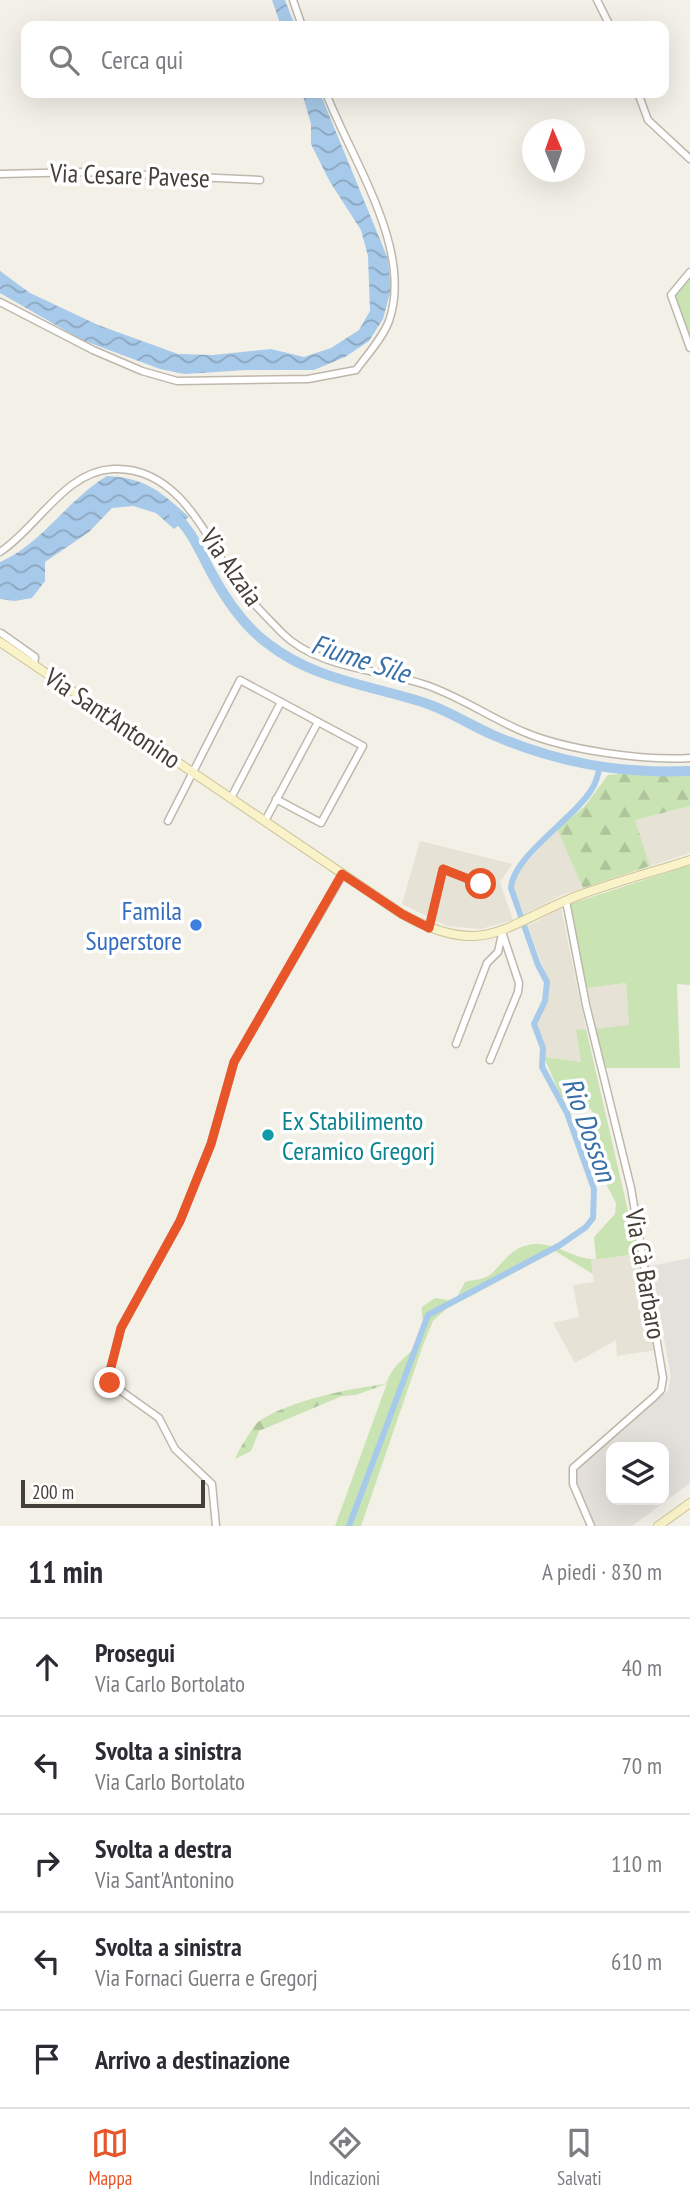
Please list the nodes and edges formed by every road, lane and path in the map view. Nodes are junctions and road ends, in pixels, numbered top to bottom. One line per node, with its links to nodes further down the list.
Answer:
1 (293, 0): 3 (street)
2 (597, 0): 4 (street)
3 (300, 21)
4 (608, 21)
5 (328, 98): 11 (street)
6 (640, 98): 7 (street)
7 (690, 159)
8 (0, 174): 9 (street, Via Cesare Pavese)
9 (260, 180)
10 (690, 272): 12 (street)
11 (0, 302)
12 (690, 348)
13 (0, 552): 17 (street, Via Alzaia)
14 (1, 638): 18 (main road, Via Sant'Antonino)
15 (281, 702): 16 (street); 18 (street); 19 (street)
16 (318, 722): 20 (street); 20 (street)
17 (690, 758)
18 (192, 771): 19 (main road, Via Sant'Antonino); 21 (street, Via Sant'Antonino)
19 (231, 798): 22 (main road, Via Sant'Antonino)
20 (276, 799): 22 (street)
21 (168, 821)
22 (265, 821): 24 (main road, Via Sant'Antonino)
23 (690, 860): 26 (main road, Via Sant'Antonino)
24 (342, 874): 27 (main road, Via Sant'Antonino); 32 (street)
25 (481, 884): 27 (street)
26 (566, 901): 28 (main road, Via Sant'Antonino); 33 (street, Via Cà Barbaro)
27 (429, 928): 28 (main road, Via Sant'Antonino)
28 (502, 932): 29 (street); 30 (street)
29 (456, 1044)
30 (490, 1060)
31 (690, 1503): 34 (main road)
32 (216, 1526)
33 (591, 1526)
34 (658, 1526)

